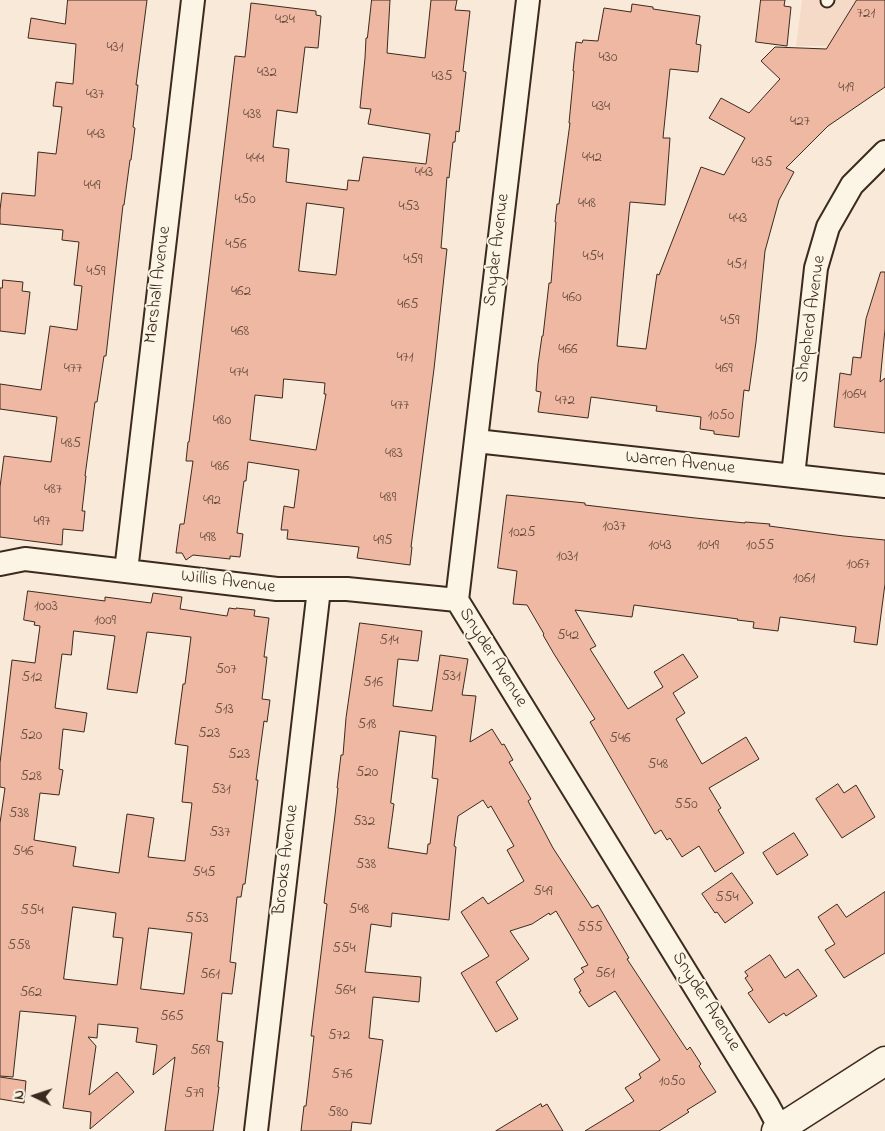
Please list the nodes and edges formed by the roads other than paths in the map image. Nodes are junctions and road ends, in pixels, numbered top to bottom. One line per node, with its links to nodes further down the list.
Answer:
1 (193, 0): 8 (street, Marshall Avenue)
2 (528, 0): 4 (street, Snyder Avenue)
3 (885, 152): 5 (street, Shepherd Avenue)
4 (476, 441): 5 (street, Warren Avenue); 10 (street, Snyder Avenue)
5 (792, 476): 6 (street, Warren Avenue)
6 (885, 486)
7 (0, 564): 8 (street, Willis Avenue)
8 (126, 571): 9 (street, Willis Avenue)
9 (319, 589): 10 (street, Willis Avenue); 13 (street, Brooks Avenue)
10 (457, 600): 12 (street, Snyder Avenue)
11 (885, 1061): 12 (main road)
12 (778, 1130)
13 (256, 1131)

